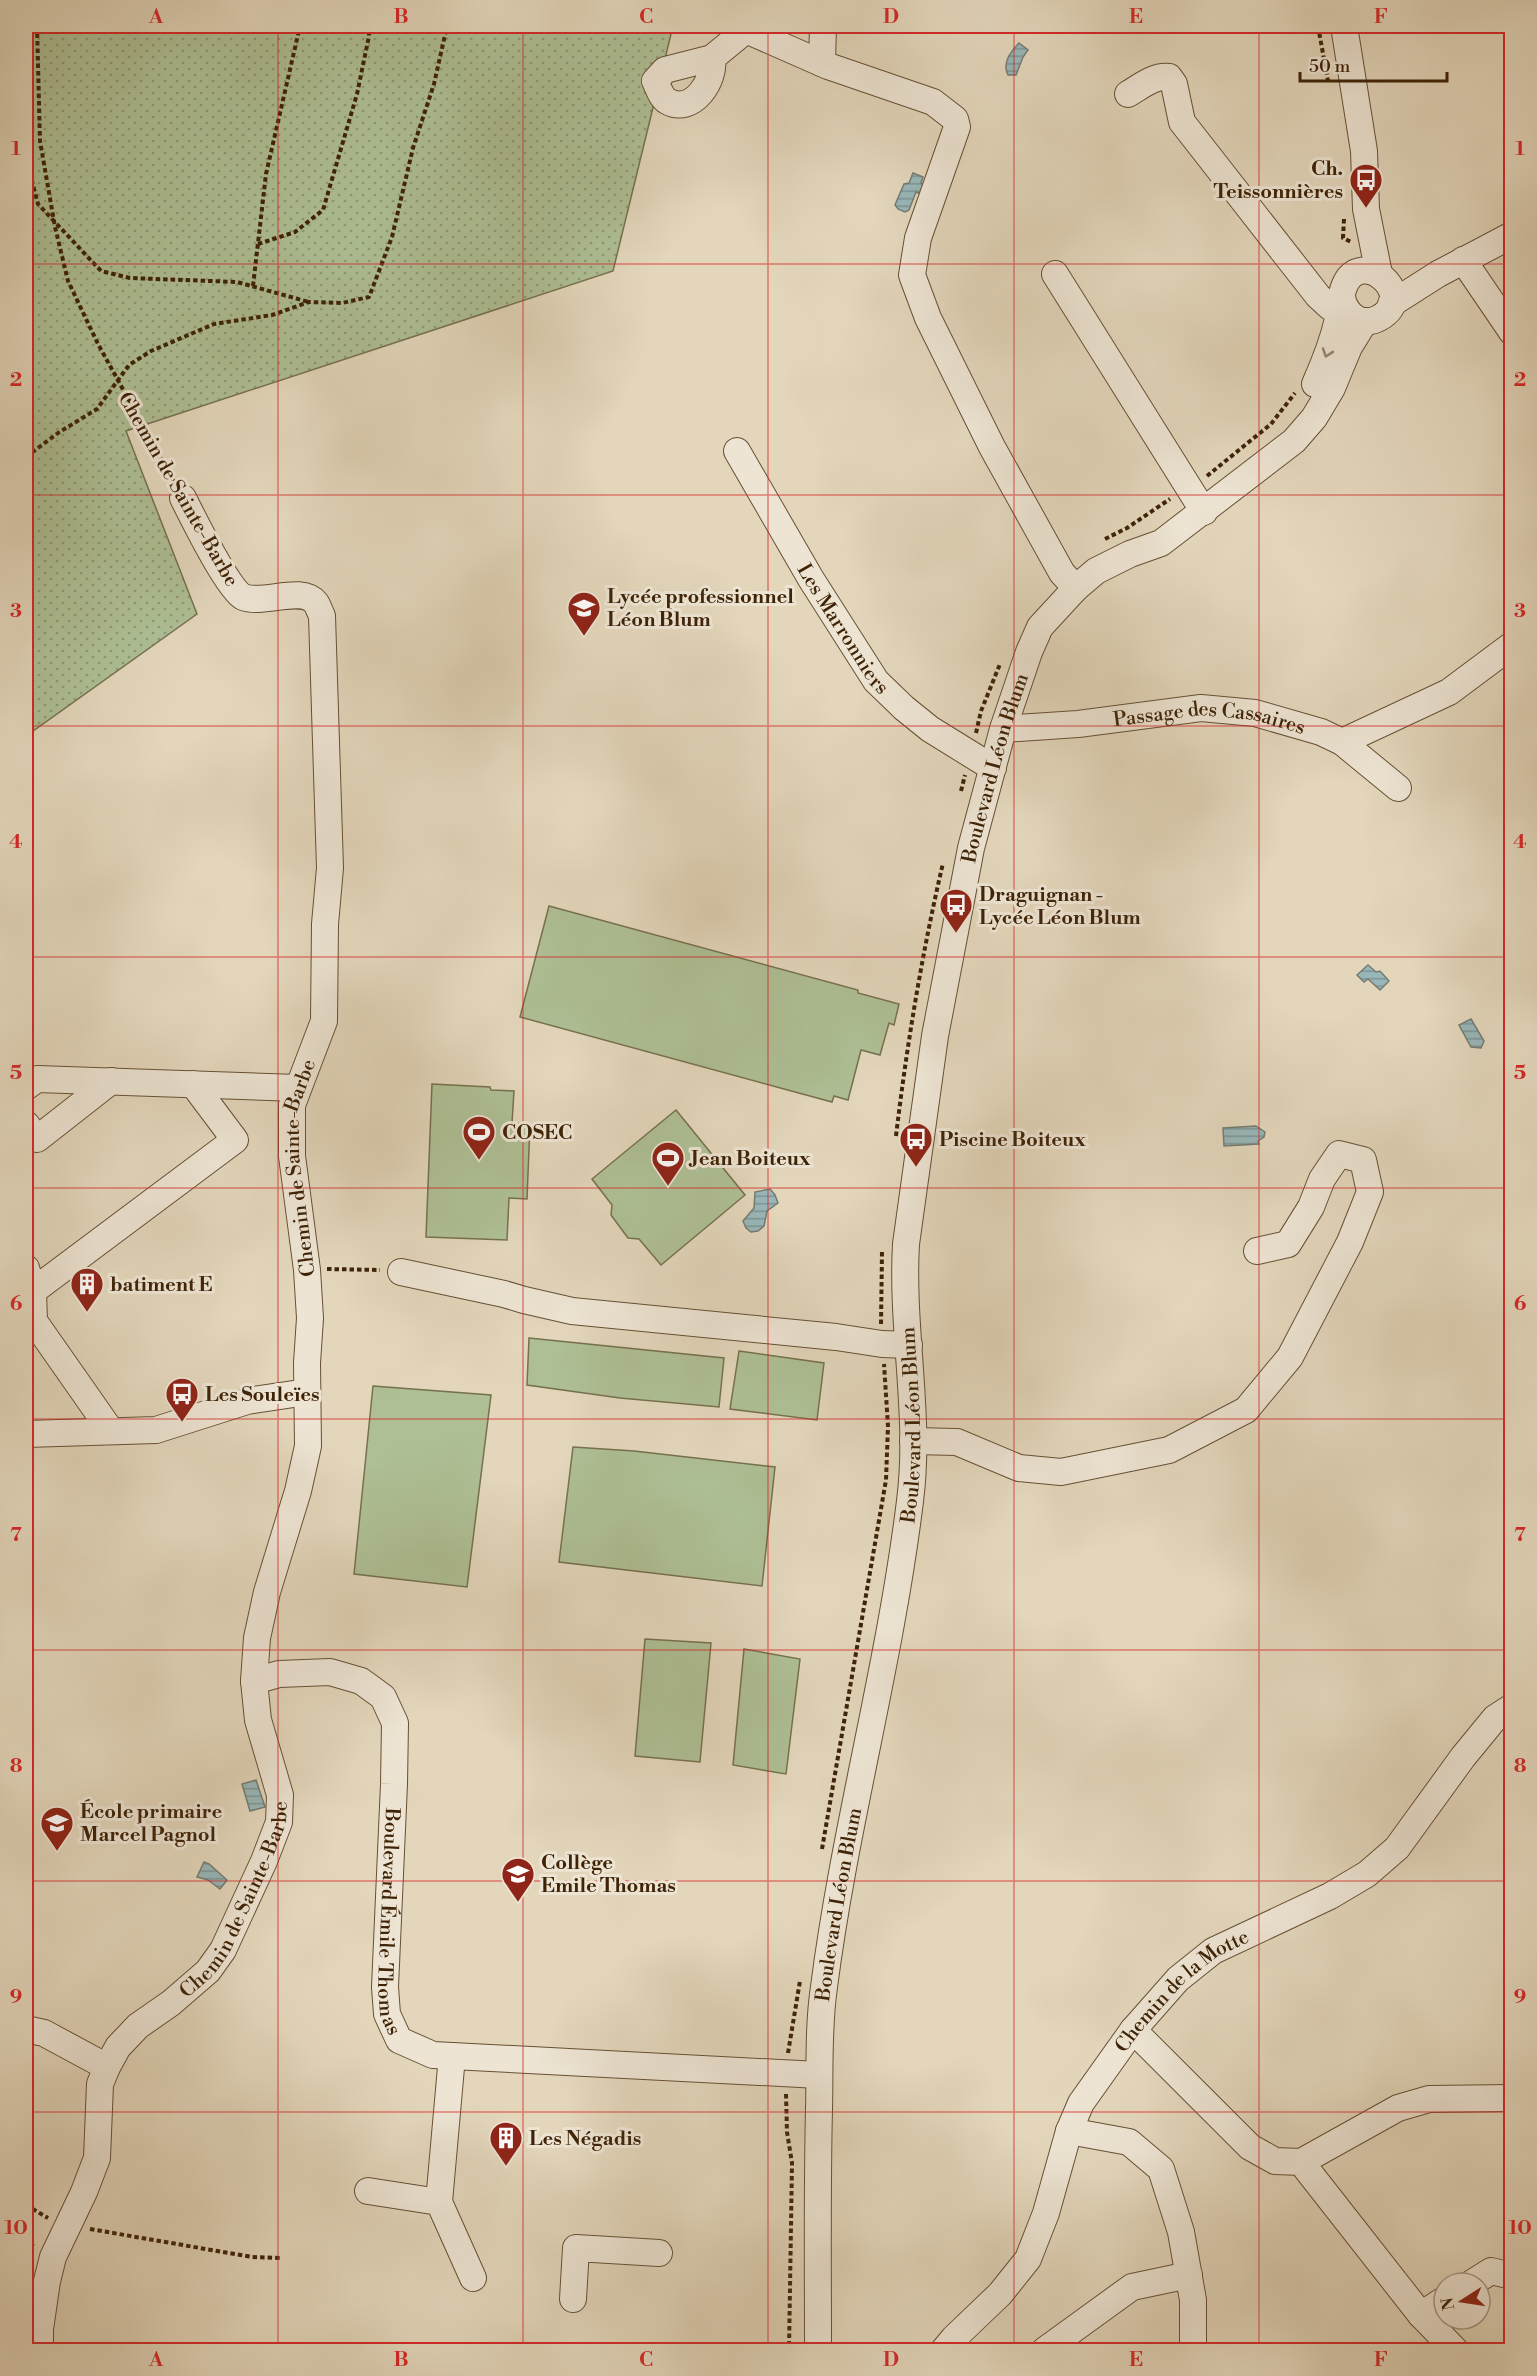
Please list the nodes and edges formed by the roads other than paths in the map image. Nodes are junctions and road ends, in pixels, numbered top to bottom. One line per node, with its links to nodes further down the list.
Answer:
1 (823, 26): 4 (street)
2 (1344, 26): 6 (street)
3 (712, 58): 4 (street)
4 (822, 63): 16 (street)
5 (1128, 94): 11 (street)
6 (1355, 210): 10 (street); 11 (street, Boulevard Léon Blum)
7 (1512, 235): 8 (street)
8 (1463, 260): 10 (street); 12 (street)
9 (1055, 274): 15 (street)
10 (1387, 288): 11 (street); 11 (street)
11 (1349, 304): 15 (street, Boulevard Léon Blum)
12 (1512, 332)
13 (737, 451): 20 (street, Les Marronniers)
14 (183, 498): 25 (street, Chemin de Sainte-Barbe)
15 (1196, 499): 16 (street, Boulevard Léon Blum)
16 (1076, 588): 18 (street, Boulevard Léon Blum)
17 (1512, 645): 19 (street)
18 (1003, 729): 19 (street, Passage des Cassaires); 20 (street, Boulevard Léon Blum)
19 (1342, 742): 21 (street, Passage des Cassaires)
20 (993, 768): 30 (street, Boulevard Léon Blum)
21 (1398, 788)
22 (111, 1081): 23 (street); 24 (street); 26 (street)
23 (193, 1084): 25 (street); 29 (street)
24 (26, 1088)
25 (298, 1088): 31 (street, Chemin de Sainte-Barbe)
26 (26, 1124)
27 (1257, 1251): 34 (street)
28 (401, 1272): 30 (street)
29 (29, 1280): 32 (street)
30 (909, 1345): 34 (street, Boulevard Léon Blum)
31 (307, 1392): 32 (street); 35 (street, Chemin de Sainte-Barbe)
32 (111, 1431): 33 (street)
33 (26, 1434)
34 (913, 1441): 41 (street, Boulevard Léon Blum)
35 (254, 1681): 39 (street, Boulevard Émile Thomas); 40 (street, Chemin de Sainte-Barbe)
36 (1512, 1707): 38 (street, Chemin de la Motte)
37 (26, 2029): 40 (street)
38 (1133, 2030): 43 (street, Chemin de la Motte); 44 (street)
39 (452, 2056): 41 (street, Boulevard Émile Thomas); 46 (street)
40 (107, 2067): 56 (street, Chemin de Sainte-Barbe)
41 (819, 2075): 57 (street, Boulevard Léon Blum)
42 (1512, 2098): 44 (street)
43 (1069, 2131): 49 (street); 55 (street, Chemin de la Motte)
44 (1301, 2162): 54 (street)
45 (368, 2191): 46 (street)
46 (439, 2202): 51 (street)
47 (659, 2253): 52 (street)
48 (1492, 2271): 50 (street)
49 (1189, 2275): 58 (street); 59 (street)
50 (1512, 2276)
51 (473, 2278)
52 (573, 2299)
53 (1432, 2308): 54 (street)
54 (1421, 2315): 60 (street)
55 (955, 2346)
56 (40, 2350)
57 (818, 2350)
58 (1045, 2350)
59 (1191, 2350)
60 (1455, 2350)

